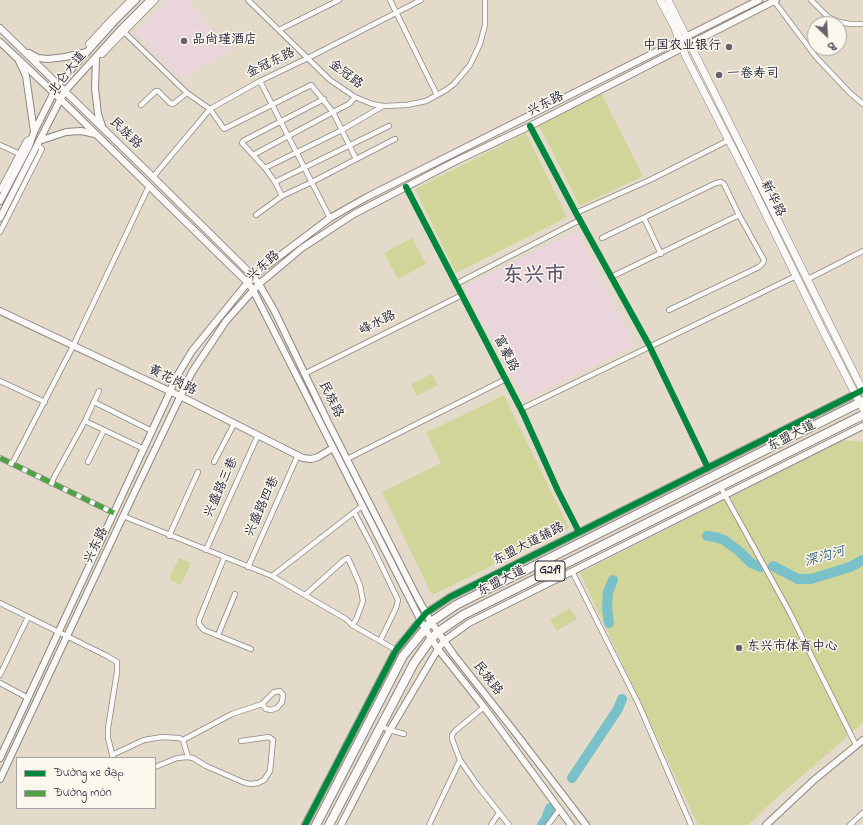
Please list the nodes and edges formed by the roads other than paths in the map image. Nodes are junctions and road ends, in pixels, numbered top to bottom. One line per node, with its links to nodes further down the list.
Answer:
1 (130, 0): 25 (street)
2 (136, 0): 25 (main road, 北仑大道)
3 (150, 0): 18 (main road, 北仑大道)
4 (156, 0): 18 (street)
5 (248, 0): 19 (street, 金冠路)
6 (339, 0): 19 (street)
7 (390, 0): 15 (street)
8 (420, 0): 15 (street, 金冠东路)
9 (485, 0): 34 (street, 金冠路)
10 (660, 0): 20 (main road, 新华路)
11 (668, 0): 20 (main road, 新华路)
12 (759, 0): 20 (main road, 兴东路)
13 (775, 0): 21 (main road, 兴东路); 39 (street)
14 (811, 0): 16 (street)
15 (396, 13): 28 (street, 金冠东路); 34 (street)
16 (863, 24)
17 (0, 28): 24 (main road, 民族路)
18 (123, 30): 27 (main road, 北仑大道); 33 (street)
19 (279, 30): 28 (street, 金冠路)
20 (683, 38): 21 (main road, 新华路); 23 (main road, 新华路); 75 (main road, 兴东路)
21 (690, 44): 23 (main road, 兴东路); 85 (main road, 新华路)
22 (1, 45): 26 (main road, 民族路)
23 (682, 48): 46 (main road, 兴东路); 53 (main road, 新华路)
24 (22, 50): 25 (main road); 30 (main road, 民族路)
25 (88, 50): 30 (main road, 北仑大道)
26 (16, 56): 32 (main road, 民族路); 49 (main road)
27 (97, 56): 31 (main road, 北仑大道); 47 (main road)
28 (308, 58): 29 (street, 金冠东路); 35 (street, 金冠路)
29 (260, 81): 38 (street); 42 (street, 金冠东路)
30 (58, 84): 31 (main road, 民族路); 32 (main road, 北仑大道)
31 (65, 91): 37 (main road, 北仑大道); 47 (main road, 民族路)
32 (53, 92): 37 (main road, 民族路); 49 (main road, 北仑大道)
33 (187, 93): 40 (street); 42 (street)
34 (437, 95): 41 (street, 金冠路)
35 (355, 97): 41 (street, 金冠路); 43 (street)
36 (324, 99): 38 (street); 43 (street); 44 (street)
37 (60, 100): 50 (main road, 民族路); 54 (main road, 北仑大道)
38 (272, 104): 42 (street); 44 (street)
39 (863, 104)
40 (141, 105)
41 (383, 106): 48 (street)
42 (210, 109): 63 (street, 金冠东路)
43 (333, 112): 48 (street); 51 (street)
44 (281, 122): 51 (street); 59 (street)
45 (389, 126): 56 (street)
46 (530, 126): 67 (main road, 兴东路); 71 (street)
47 (102, 128): 63 (main road, 民族路)
48 (342, 130): 56 (street); 57 (street)
49 (34, 132): 58 (main road, 北仑大道)
50 (95, 134): 54 (main road); 66 (main road, 民族路)
51 (288, 136): 57 (street); 59 (street)
52 (395, 139): 60 (street)
53 (729, 140): 71 (street); 83 (main road, 新华路)
54 (38, 143): 74 (main road, 北仑大道); 78 (street)
55 (0, 145): 58 (street)
56 (350, 145): 60 (street); 62 (street)
57 (297, 153): 61 (street); 62 (street)
58 (21, 155): 68 (street); 70 (main road, 北仑大道)
59 (253, 155): 61 (street)
60 (356, 159): 65 (street)
61 (265, 168): 64 (street)
62 (305, 168): 64 (street); 65 (street)
63 (153, 176): 82 (main road, 民族路)
64 (275, 182): 69 (street)
65 (312, 182): 69 (street); 75 (street)
66 (149, 186): 86 (main road, 民族路); 93 (street)
67 (406, 187): 87 (main road, 兴东路); 88 (street, 富豪路)
68 (0, 190)
69 (282, 196): 72 (street)
70 (0, 201)
71 (576, 213): 77 (street)
72 (256, 215)
73 (739, 215): 76 (street); 81 (street); 91 (street)
74 (0, 218)
75 (330, 218): 82 (main road, 兴东路)
76 (644, 218): 79 (street); 81 (street)
77 (580, 220): 84 (street); 88 (street)
78 (0, 232)
79 (602, 238)
80 (863, 251): 85 (street)
81 (660, 254): 84 (street)
82 (253, 276): 86 (main road, 兴东路); 87 (main road, 民族路)
83 (796, 276): 94 (street); 101 (main road, 新华路)
84 (611, 277): 94 (street)
85 (808, 279): 99 (main road, 新华路)
86 (248, 282): 89 (main road, 民族路); 100 (main road, 兴东路)
87 (259, 284): 89 (main road, 兴东路); 95 (main road, 民族路)
88 (456, 284): 90 (street, 富豪路)
89 (253, 290): 102 (main road, 兴东路); 114 (main road, 民族路)
90 (462, 295): 95 (street, 峰水路); 96 (street, 富豪路)
91 (669, 310)
92 (0, 311): 93 (main road, 黄花岗路)
93 (73, 346): 100 (main road, 黄花岗路); 103 (street)
94 (650, 347): 106 (street); 122 (street)
95 (304, 374): 118 (main road, 民族路)
96 (506, 379): 106 (street, 富豪路); 118 (street)
97 (0, 381): 103 (street)
98 (99, 391): 104 (street)
99 (863, 391): 101 (main road, 东盟大道辅路)
100 (170, 392): 102 (main road, 黄花岗路); 112 (main road, 兴东路)
101 (856, 394): 105 (main road, 新华路); 122 (main road, 东盟大道辅路)
102 (180, 396): 109 (main road, 黄花岗路); 130 (main road, 兴东路)
103 (45, 402): 121 (street)
104 (94, 402): 108 (street); 112 (street)
105 (862, 404): 146 (highway, 东盟大道 / G219)
106 (521, 409): 131 (street, 富豪路)
107 (863, 415): 125 (highway, 东盟大道 / G219)
108 (85, 421): 111 (street); 124 (street)
109 (234, 424): 113 (main road, 黄花岗路); 120 (street)
110 (863, 426): 126 (main road)
111 (104, 430): 115 (street); 119 (street)
112 (152, 431): 115 (main road, 兴东路)
113 (258, 435): 116 (main road, 黄花岗路); 133 (street, 兴盛路三巷)
114 (333, 448): 116 (main road, 黄花岗路); 127 (main road, 民族路)
115 (144, 449): 129 (main road, 兴东路)
116 (298, 455): 135 (street, 兴盛路四巷)
117 (0, 458): 121 (street)
118 (347, 459): 143 (main road, 民族路)
119 (88, 462)
120 (214, 462)
121 (12, 464): 124 (street)
122 (708, 468): 131 (main road, 东盟大道辅路)
123 (198, 472): 132 (street)
124 (51, 483): 129 (street)
125 (720, 486): 126 (street); 138 (highway, 东盟大道 / G219)
126 (725, 495): 136 (main road); 170 (street)
127 (362, 506): 128 (street); 145 (main road, 民族路)
128 (354, 512): 137 (street); 154 (street)
129 (114, 513): 149 (main road, 兴东路)
130 (123, 516): 132 (street); 152 (main road, 兴东路)
131 (579, 532): 143 (main road, 东盟大道辅路)
132 (169, 536): 133 (street)
133 (206, 550): 134 (street)
134 (224, 558): 135 (street); 151 (street)
135 (248, 567): 137 (street)
136 (572, 571): 141 (main road); 190 (street)
137 (272, 576): 140 (street)
138 (508, 592): 141 (street); 150 (highway, 东盟大道 / G219)
139 (235, 594): 151 (street)
140 (305, 595): 147 (street); 147 (street)
141 (512, 602): 155 (main road)
142 (0, 603): 144 (street)
143 (426, 613): 145 (main road, 东盟大道辅路); 146 (main road, 民族路)
144 (28, 617): 149 (street); 159 (street)
145 (420, 620): 148 (main road, 民族路); 158 (main road, 东盟大道辅路)
146 (431, 622): 148 (highway, 东盟大道 / G219); 150 (main road, 民族路)
147 (352, 625): 154 (street)
148 (425, 629): 153 (main road, 民族路); 181 (highway, 东盟大道 / G219)
149 (59, 632): 152 (street); 161 (main road, 兴东路)
150 (438, 632): 153 (highway, 东盟大道 / G219); 155 (main road, 民族路)
151 (218, 635): 156 (street)
152 (66, 636): 171 (street); 176 (main road, 兴东路)
153 (431, 639): 157 (main road, 民族路); 164 (highway, 东盟大道 / G219)
154 (380, 641): 158 (street)
155 (444, 641): 157 (main road); 189 (main road, 民族路)
156 (251, 649)
157 (438, 649): 163 (main road, 民族路); 165 (main road)
158 (396, 650): 180 (main road, 东盟大道辅路)
159 (0, 675)
160 (0, 683): 161 (street)
161 (28, 698): 172 (main road, 兴东路)
162 (262, 704): 162 (street); 167 (street)
163 (484, 707): 174 (street); 177 (main road, 民族路)
164 (381, 726): 165 (street); 182 (highway, 东盟大道 / G219)
165 (390, 730): 166 (street); 183 (main road)
166 (404, 734)
167 (183, 740): 171 (street); 173 (street)
168 (863, 740): 170 (main road)
169 (241, 741): 173 (street)
170 (856, 745): 191 (main road)
171 (112, 756)
172 (0, 757)
173 (188, 757): 175 (street)
174 (460, 760): 178 (street); 184 (street)
175 (156, 767)
176 (0, 779)
177 (559, 810): 187 (street); 188 (main road, 民族路)
178 (499, 813): 185 (street); 186 (street)
179 (863, 813): 192 (street)
180 (305, 825)
181 (316, 825)
182 (330, 825)
183 (341, 825)
184 (429, 825)
185 (491, 825)
186 (509, 825)
187 (548, 825)
188 (571, 825)
189 (586, 825)
190 (691, 825)
191 (766, 825)
192 (850, 825)

